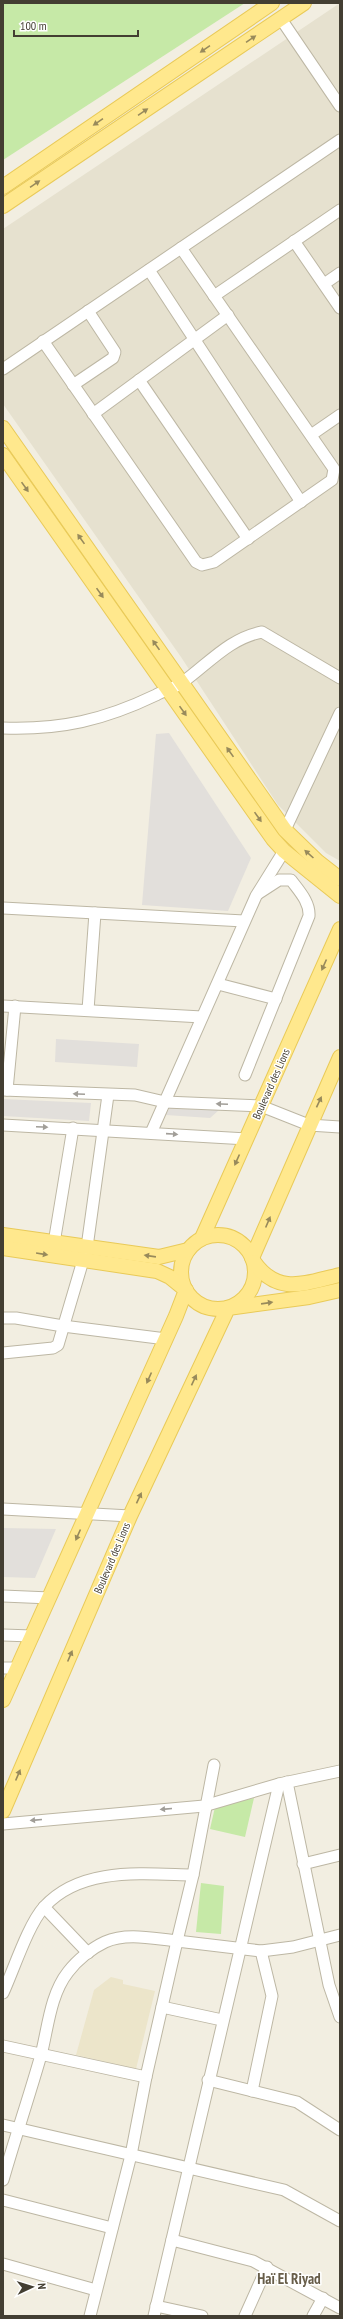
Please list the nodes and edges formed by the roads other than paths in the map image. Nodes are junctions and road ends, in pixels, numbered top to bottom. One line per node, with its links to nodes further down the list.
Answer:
1 (272, 3): 6 (main road, one-way to 6)
2 (304, 3): 3 (main road)
3 (281, 19): 4 (street); 7 (main road, one-way to 3)
4 (340, 106)
5 (340, 140): 10 (street)
6 (3, 187)
7 (3, 206)
8 (340, 210): 9 (street)
9 (294, 242): 13 (street); 14 (street)
10 (181, 248): 11 (street); 14 (street)
11 (149, 270): 16 (street); 18 (street)
12 (340, 274): 13 (street)
13 (324, 284): 15 (street)
14 (214, 296): 17 (street)
15 (340, 308)
16 (88, 311): 19 (street); 22 (street)
17 (228, 315): 18 (street); 26 (street)
18 (194, 340): 21 (street); 28 (street)
19 (43, 342): 20 (street); 22 (street)
20 (3, 369)
21 (139, 380): 23 (street); 29 (street)
22 (73, 385): 23 (street)
23 (93, 414): 29 (street)
24 (340, 415): 26 (street)
25 (3, 428): 31 (main road, one-way to 25)
26 (311, 435): 28 (street)
27 (3, 455): 32 (main road, one-way to 32)
28 (301, 502): 29 (street)
29 (248, 539)
30 (340, 678): 31 (street)
31 (182, 683): 32 (street); 35 (main road, one-way to 31)
32 (168, 689): 34 (street); 36 (main road, one-way to 36)
33 (340, 713): 35 (street)
34 (3, 728)
35 (285, 830): 37 (main road, one-way to 35)
36 (284, 851): 38 (street); 39 (main road)
37 (340, 878)
38 (256, 896): 42 (street); 45 (street)
39 (340, 896)
40 (3, 908): 41 (street)
41 (95, 913): 42 (street); 48 (street)
42 (244, 922): 44 (street)
43 (340, 929): 55 (main road, Boulevard des Lions, one-way to 55)
44 (218, 984): 45 (street); 49 (street)
45 (276, 1000): 51 (street)
46 (3, 1006): 47 (street)
47 (15, 1006): 48 (street); 52 (street)
48 (88, 1010): 49 (street)
49 (202, 1017): 54 (street)
50 (340, 1057): 57 (main road, one-way to 50)
51 (245, 1076)
52 (5, 1090): 53 (street, one-way to 52)
53 (108, 1095): 54 (street); 60 (street)
54 (165, 1102): 55 (street, one-way to 54); 61 (street)
55 (261, 1106): 57 (street); 62 (main road, Boulevard des Lions)
56 (3, 1124): 59 (street, one-way to 59)
57 (309, 1125): 58 (street); 69 (main road, one-way to 57)
58 (340, 1127)
59 (73, 1128): 60 (street); 65 (street)
60 (102, 1130): 61 (street); 68 (street)
61 (151, 1133): 62 (street, one-way to 62)
62 (246, 1139): 64 (main road, Boulevard des Lions, one-way to 64)
63 (3, 1235): 65 (main road)
64 (202, 1238): 67 (main road); 69 (main road)
65 (54, 1243): 68 (main road)
66 (3, 1248): 68 (main road, one-way to 68)
67 (188, 1250): 68 (main road, one-way to 68); 71 (main road)
68 (84, 1254): 71 (main road); 75 (street)
69 (253, 1260): 70 (main road); 73 (main road)
70 (340, 1275)
71 (186, 1290): 73 (main road); 76 (main road)
72 (340, 1290): 73 (main road, one-way to 72)
73 (228, 1308): 80 (main road, Boulevard des Lions, one-way to 73)
74 (3, 1318): 75 (street)
75 (63, 1326): 76 (street); 77 (street)
76 (166, 1339): 79 (main road, one-way to 79)
77 (3, 1353)
78 (3, 1509): 79 (street)
79 (87, 1514): 80 (street); 82 (main road, one-way to 82)
80 (130, 1516): 92 (main road, Boulevard des Lions, one-way to 80)
81 (3, 1596): 82 (street)
82 (50, 1598): 84 (main road)
83 (3, 1635): 84 (street)
84 (32, 1636): 86 (main road)
85 (3, 1668): 86 (street)
86 (17, 1668): 87 (main road)
87 (3, 1700)
88 (214, 1765): 91 (street)
89 (340, 1771): 90 (street)
90 (283, 1783): 91 (street); 95 (street); 101 (street)
91 (204, 1806): 93 (street, one-way to 93); 96 (street)
92 (3, 1811)
93 (3, 1824)
94 (340, 1855): 95 (street)
95 (303, 1864): 99 (street)
96 (193, 1875): 97 (street); 100 (street)
97 (44, 1907): 103 (street); 104 (street)
98 (340, 1935): 99 (street)
99 (321, 1940): 102 (street); 106 (street)
100 (177, 1941): 101 (street); 103 (street); 105 (street)
101 (239, 1948): 102 (street); 107 (street)
102 (261, 1951): 112 (street)
103 (88, 1953): 109 (street)
104 (3, 1992)
105 (162, 2007): 107 (street); 110 (street)
106 (340, 2017)
107 (222, 2020): 111 (street)
108 (3, 2046): 109 (street)
109 (41, 2055): 110 (street); 114 (street)
110 (146, 2077): 116 (street)
111 (208, 2080): 112 (street); 117 (street)
112 (252, 2091): 115 (street)
113 (3, 2125): 114 (street)
114 (19, 2130): 116 (street); 118 (street)
115 (340, 2130)
116 (131, 2155): 117 (street); 121 (street)
117 (188, 2166): 120 (street); 122 (street)
118 (3, 2180)
119 (3, 2200): 121 (street)
120 (340, 2221)
121 (112, 2228): 125 (street)
122 (172, 2240): 124 (street); 128 (street)
123 (3, 2264): 125 (street)
124 (267, 2268): 126 (street); 131 (street)
125 (96, 2290): 129 (street)
126 (323, 2298): 127 (street); 132 (street)
127 (340, 2308)
128 (155, 2311): 130 (street)
129 (90, 2316)
130 (202, 2316)
131 (245, 2316)
132 (312, 2316)

